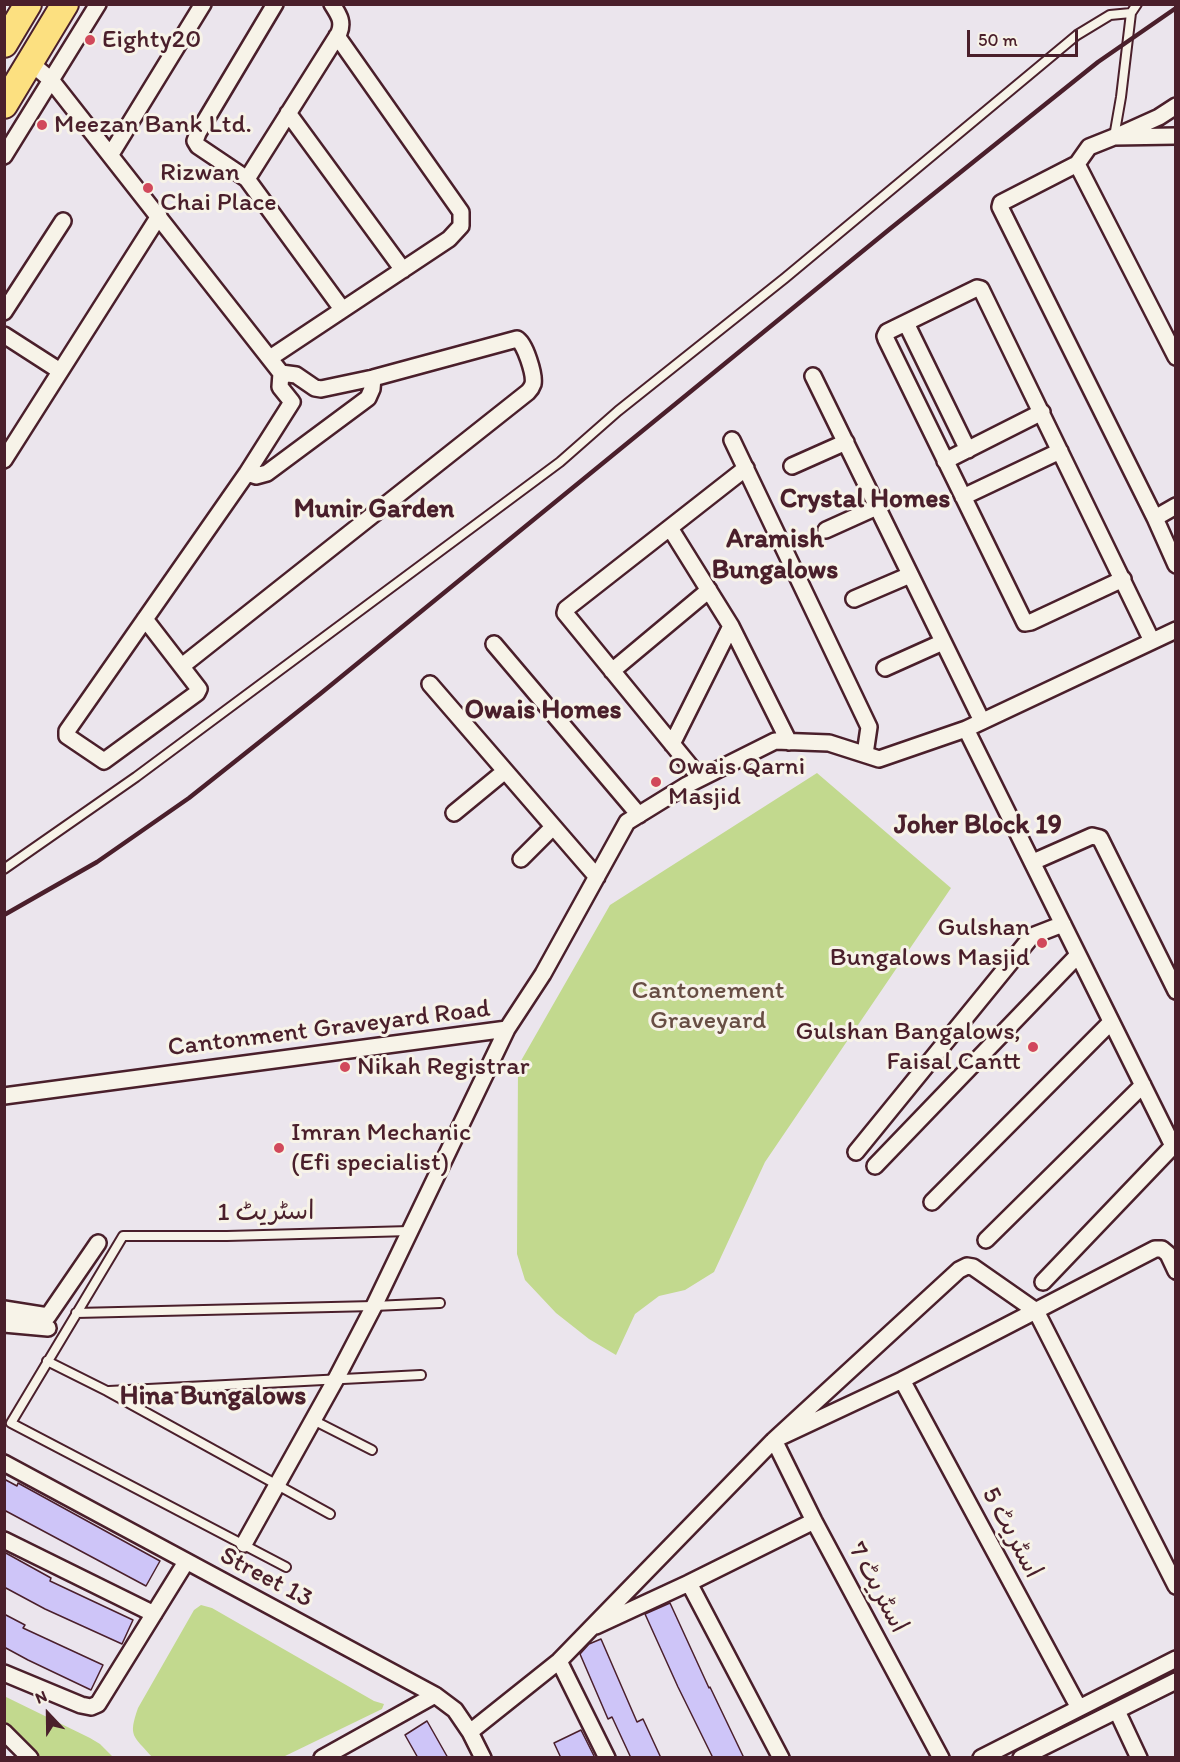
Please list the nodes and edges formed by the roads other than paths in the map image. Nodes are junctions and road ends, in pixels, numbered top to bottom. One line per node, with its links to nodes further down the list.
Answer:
1 (28, 4): 10 (main road)
2 (65, 4): 11 (main road)
3 (98, 4): 12 (street)
4 (203, 4): 20 (street)
5 (275, 4): 23 (street)
6 (332, 4): 9 (street)
7 (1137, 4): 8 (lane)
8 (1131, 14): 18 (lane); 80 (lane)
9 (337, 36): 15 (street); 26 (street)
10 (4, 44)
11 (31, 63): 12 (street); 13 (main road)
12 (51, 80): 20 (street); 21 (street)
13 (4, 105)
14 (1176, 106): 16 (street)
15 (288, 113): 23 (street); 26 (street)
16 (1159, 117): 17 (street); 18 (street)
17 (1176, 119)
18 (1114, 137): 19 (street); 22 (street)
19 (1175, 137)
20 (111, 154): 24 (street)
21 (4, 156)
22 (1077, 164): 31 (street); 50 (street)
23 (247, 178): 27 (street)
24 (159, 216): 32 (street); 33 (street)
25 (63, 221): 28 (street)
26 (403, 270): 27 (street)
27 (342, 309): 32 (street)
28 (4, 312)
29 (906, 323): 37 (street); 40 (street); 43 (street)
30 (4, 335): 33 (street)
31 (1176, 357)
32 (270, 358): 34 (street)
33 (60, 371): 42 (street)
34 (281, 373): 36 (street); 46 (street)
35 (813, 376): 39 (street)
36 (373, 378): 46 (street); 64 (street)
37 (1042, 412): 40 (street); 41 (street)
38 (732, 440): 45 (street)
39 (846, 442): 44 (street); 49 (street)
40 (968, 450): 43 (street)
41 (1060, 451): 47 (street); 55 (street)
42 (4, 460)
43 (945, 461): 47 (street)
44 (792, 466)
45 (746, 468): 51 (street); 72 (street)
46 (247, 473): 58 (street)
47 (963, 497): 55 (street)
48 (1176, 506): 50 (street)
49 (877, 507): 52 (street); 54 (street)
50 (1155, 518): 53 (street)
51 (670, 528): 56 (street); 66 (street)
52 (826, 530)
53 (1176, 565)
54 (910, 575): 57 (street); 62 (street)
55 (1123, 579): 61 (street)
56 (709, 590): 59 (street); 66 (street)
57 (854, 599)
58 (145, 619): 64 (street); 64 (street)
59 (732, 626): 70 (street); 71 (street)
60 (1176, 630): 61 (street, Cantonment Graveyard Road)
61 (1152, 641): 68 (street, Cantonment Graveyard Road)
62 (943, 642): 65 (street); 68 (street)
63 (494, 644): 76 (street)
64 (182, 666)
65 (885, 668)
66 (612, 671): 71 (street)
67 (430, 684): 73 (street)
68 (982, 721): 69 (street, Cantonment Graveyard Road)
69 (966, 729): 72 (street, Cantonment Graveyard Road); 79 (street)
70 (789, 742): 72 (street, Cantonment Graveyard Road); 74 (street, Cantonment Graveyard Road)
71 (672, 744): 74 (street)
72 (865, 754)
73 (505, 771): 75 (street); 77 (street)
74 (700, 778): 76 (street, Cantonment Graveyard Road)
75 (454, 813)
76 (639, 815): 81 (street, Cantonment Graveyard Road)
77 (553, 827): 78 (street); 81 (street)
78 (521, 859)
79 (1033, 862): 82 (street); 84 (street)
80 (4, 869)
81 (597, 877): 86 (street, Cantonment Graveyard Road)
82 (1063, 924): 83 (street); 89 (street)
83 (1078, 956): 85 (street); 90 (street)
84 (1176, 992)
85 (1111, 1023): 87 (street); 91 (street)
86 (507, 1029): 88 (street, Cantonment Graveyard Road); 92 (street)
87 (1143, 1085): 93 (street); 96 (street)
88 (4, 1096)
89 (856, 1152)
90 (875, 1166)
91 (932, 1202)
92 (410, 1231): 98 (street); 101 (lane, اسٹریٹ 1)
93 (986, 1240)
94 (99, 1243): 99 (street)
95 (1176, 1271): 100 (street)
96 (1043, 1282)
97 (440, 1303): 98 (lane)
98 (374, 1306): 101 (lane); 106 (street)
99 (4, 1310)
100 (1036, 1311): 107 (street); 110 (street); 121 (street)
101 (76, 1313): 104 (lane)
102 (4, 1324): 103 (street)
103 (48, 1328)
104 (47, 1361): 108 (lane); 117 (lane)
105 (421, 1375): 106 (lane)
106 (336, 1379): 108 (lane); 109 (street)
107 (902, 1380): 110 (street); 131 (street, اسٹریٹ 5)
108 (107, 1391): 113 (lane)
109 (313, 1420): 111 (lane); 113 (street)
110 (774, 1440): 115 (street, اسٹریٹ 7); 123 (street)
111 (372, 1450)
112 (4, 1463): 118 (street, Street 13)
113 (278, 1483): 114 (lane); 117 (street)
114 (330, 1514)
115 (814, 1521): 120 (street); 141 (street, اسٹریٹ 7)
116 (4, 1540): 122 (street)
117 (244, 1544): 119 (lane)
118 (186, 1562): 122 (street); 129 (street, Street 13)
119 (286, 1567)
120 (689, 1583): 123 (street); 140 (street)
121 (1176, 1586)
122 (154, 1614): 126 (street)
123 (588, 1630): 125 (street)
124 (1176, 1659): 128 (street)
125 (559, 1661): 134 (street); 139 (street)
126 (4, 1673)
127 (1176, 1681): 130 (street)
128 (1128, 1684): 130 (street); 131 (street)
129 (435, 1695): 134 (street, Street 13); 136 (street)
130 (1136, 1701): 132 (street)
131 (1079, 1708): 135 (street)
132 (1117, 1711): 143 (street); 144 (street)
133 (4, 1732): 137 (street)
134 (470, 1732): 138 (street, Street 13)
135 (1001, 1753): 142 (street)
136 (330, 1756)
137 (30, 1758)
138 (483, 1758)
139 (607, 1758)
140 (781, 1758)
141 (941, 1758)
142 (981, 1758)
143 (1021, 1758)
144 (1139, 1758)

